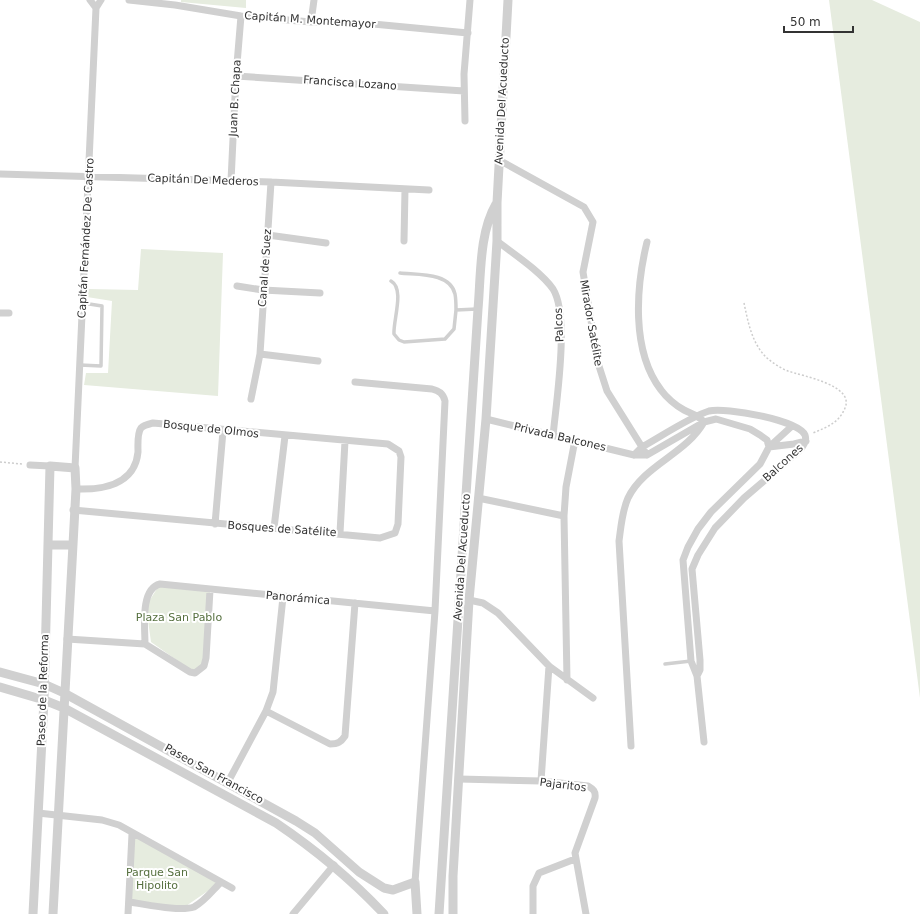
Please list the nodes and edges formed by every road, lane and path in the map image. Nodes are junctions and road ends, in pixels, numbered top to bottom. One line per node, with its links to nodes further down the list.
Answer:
1 (90, 0): 8 (street)
2 (101, 0): 8 (street, Capitán Fernández De Castro)
3 (129, 0): 7 (street, Capitán M. Montemayor)
4 (314, 0): 10 (street)
5 (470, 0): 11 (street)
6 (508, 0): 15 (street, Avenida Del Acueducto)
7 (175, 2): 9 (street, Capitán M. Montemayor)
8 (96, 8): 17 (street, Capitán Fernández De Castro)
9 (241, 16): 10 (street, Capitán M. Montemayor); 12 (street, Juan B. Chapa)
10 (311, 22): 11 (street, Capitán M. Montemayor)
11 (468, 33): 13 (street)
12 (236, 76): 13 (street, Francisca Lozano); 18 (street, Juan B. Chapa)
13 (464, 91): 14 (street)
14 (465, 121)
15 (499, 160): 22 (street, Avenida Del Acueducto); 55 (street, Mirador Satélite)
16 (0, 174): 17 (street, Capitán De Mederos)
17 (90, 177): 18 (street, Capitán De Mederos); 33 (street, Capitán Fernández De Castro)
18 (231, 181): 19 (street, Capitán De Mederos)
19 (271, 182): 20 (street, Capitán De Mederos); 23 (street, Canal de Suez)
20 (405, 189): 21 (street, Capitán De Mederos); 24 (street)
21 (429, 190)
22 (497, 203): 25 (street, Avenida Del Acueducto); 35 (street, Avenida Del Acueducto)
23 (268, 235): 27 (street); 31 (street, Canal de Suez)
24 (404, 241)
25 (497, 241): 45 (street, Avenida Del Acueducto); 50 (street, Palcos)
26 (647, 242): 44 (street)
27 (326, 243)
28 (400, 273): 36 (lane)
29 (391, 281): 36 (lane)
30 (237, 286): 31 (street)
31 (263, 290): 32 (street); 39 (street, Canal de Suez)
32 (320, 293)
33 (83, 303): 41 (street, Capitán Fernández De Castro); 41 (lane)
34 (744, 303): 51 (path, Balcones)
35 (478, 309): 36 (lane); 112 (street, Avenida Del Acueducto)
36 (456, 310)
37 (0, 313): 38 (street)
38 (9, 313)
39 (260, 354): 40 (street); 43 (street, Canal de Suez)
40 (318, 361)
41 (80, 365): 62 (street, Capitán Fernández De Castro)
42 (355, 382): 76 (street, Avenida Del Acueducto)
43 (251, 399)
44 (699, 416): 46 (street); 47 (street); 55 (street)
45 (486, 419): 50 (street, Privada Balcones); 64 (street, Avenida Del Acueducto)
46 (704, 422): 56 (street); 58 (street); 93 (street)
47 (792, 426): 51 (street); 56 (street, Balcones)
48 (223, 431): 49 (street, Bosque de Olmos); 63 (street, Bosque de Olmos); 67 (street)
49 (285, 436): 53 (street, Bosque de Olmos); 68 (street)
50 (553, 436): 52 (street, Privada Balcones)
51 (806, 438): 56 (street); 83 (street, Balcones)
52 (575, 440): 57 (street, Privada Balcones); 66 (street)
53 (345, 441): 54 (street, Bosque de Olmos); 69 (street)
54 (388, 444): 69 (street, Bosques de Satélite)
55 (642, 447): 57 (street); 58 (street, Mirador Satélite)
56 (769, 447): 79 (street, Balcones)
57 (634, 455): 58 (street, Privada Balcones)
58 (647, 455)
59 (0, 462): 60 (path)
60 (30, 465): 61 (street)
61 (50, 466): 62 (street); 70 (street, Paseo de la Reforma)
62 (75, 468): 63 (street, Paseo de la Reforma)
63 (76, 490): 65 (street, Paseo de la Reforma)
64 (478, 498): 66 (street); 74 (street, Avenida Del Acueducto)
65 (73, 510): 67 (street, Bosques de Satélite); 71 (street, Paseo de la Reforma)
66 (564, 516): 84 (street)
67 (215, 524): 68 (street, Bosques de Satélite)
68 (274, 528): 69 (street, Bosques de Satélite)
69 (340, 533)
70 (48, 544): 71 (street); 85 (street, Paseo de la Reforma)
71 (72, 545): 77 (street, Paseo de la Reforma)
72 (210, 590): 73 (street, Panorámica); 78 (street, Panorámica); 78 (street)
73 (282, 597): 75 (street, Panorámica); 91 (street)
74 (469, 600): 81 (street); 94 (street, Avenida Del Acueducto)
75 (355, 603): 76 (street, Panorámica); 91 (street)
76 (435, 611): 103 (street, Avenida Del Acueducto)
77 (67, 639): 78 (street); 87 (street, Paseo de la Reforma)
78 (145, 644)
79 (691, 661): 80 (lane); 83 (street, Balcones)
80 (665, 664)
81 (549, 666): 84 (street); 95 (street)
82 (0, 672): 85 (street, Paseo San Francisco)
83 (696, 676): 92 (street, Balcones)
84 (567, 680): 88 (street)
85 (44, 684): 87 (street, Paseo San Francisco); 89 (street, Paseo de la Reforma)
86 (0, 687): 89 (street, Paseo San Francisco)
87 (64, 693): 90 (street, Paseo de la Reforma); 96 (street, Paseo San Francisco)
88 (593, 698)
89 (44, 700): 90 (street, Paseo San Francisco); 97 (street, Paseo de la Reforma)
90 (64, 708): 98 (street, Paseo de la Reforma); 101 (street, Paseo San Francisco)
91 (266, 710): 96 (street)
92 (704, 742)
93 (631, 746)
94 (459, 779): 95 (street, Pajaritos); 113 (street, Avenida Del Acueducto)
95 (541, 781): 100 (street, Pajaritos)
96 (228, 782): 103 (street, Paseo San Francisco)
97 (38, 813): 98 (street); 106 (street, Paseo de la Reforma)
98 (58, 814): 99 (street); 107 (street, Paseo de la Reforma)
99 (132, 834): 102 (street); 105 (street)
100 (575, 859): 114 (street); 115 (street)
101 (334, 865): 109 (street); 110 (street, Paseo San Francisco)
102 (221, 882): 104 (street); 105 (street)
103 (414, 882): 111 (street, Avenida Del Acueducto)
104 (232, 888)
105 (129, 902): 108 (street)
106 (33, 914)
107 (53, 914)
108 (128, 914)
109 (293, 914)
110 (384, 914)
111 (417, 914)
112 (439, 914)
113 (453, 914)
114 (533, 914)
115 (586, 914)

